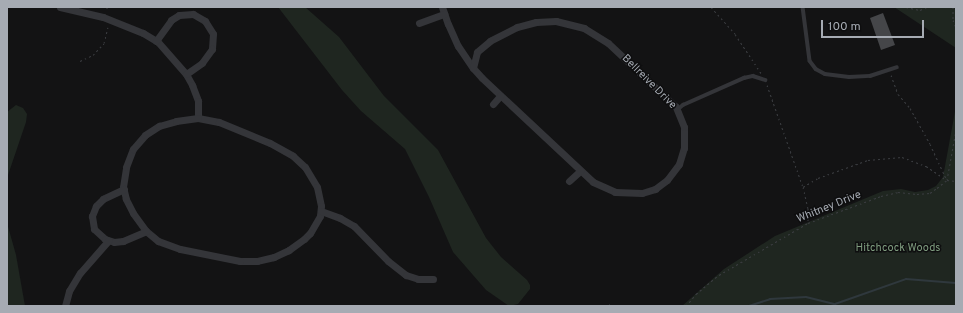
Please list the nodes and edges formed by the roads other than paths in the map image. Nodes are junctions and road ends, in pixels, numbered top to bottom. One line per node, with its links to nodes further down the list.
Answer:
1 (60, 7): 5 (street)
2 (803, 7): 6 (lane)
3 (443, 10): 4 (street); 7 (street, Bellreive Drive)
4 (419, 23)
5 (156, 41): 8 (street); 8 (street)
6 (897, 67)
7 (473, 68): 10 (street, Bellreive Drive); 12 (street, Bellreive Drive)
8 (186, 74): 13 (street)
9 (765, 80): 12 (lane)
10 (500, 96): 11 (street); 14 (street, Bellreive Drive)
11 (493, 104)
12 (677, 110): 14 (street, Bellreive Drive)
13 (198, 118): 16 (street); 17 (street)
14 (580, 171): 15 (street)
15 (569, 181)
16 (124, 189): 18 (street); 19 (street)
17 (321, 211): 18 (street); 20 (street)
18 (146, 231): 19 (street)
19 (108, 241): 21 (street)
20 (433, 279)
21 (66, 306)

